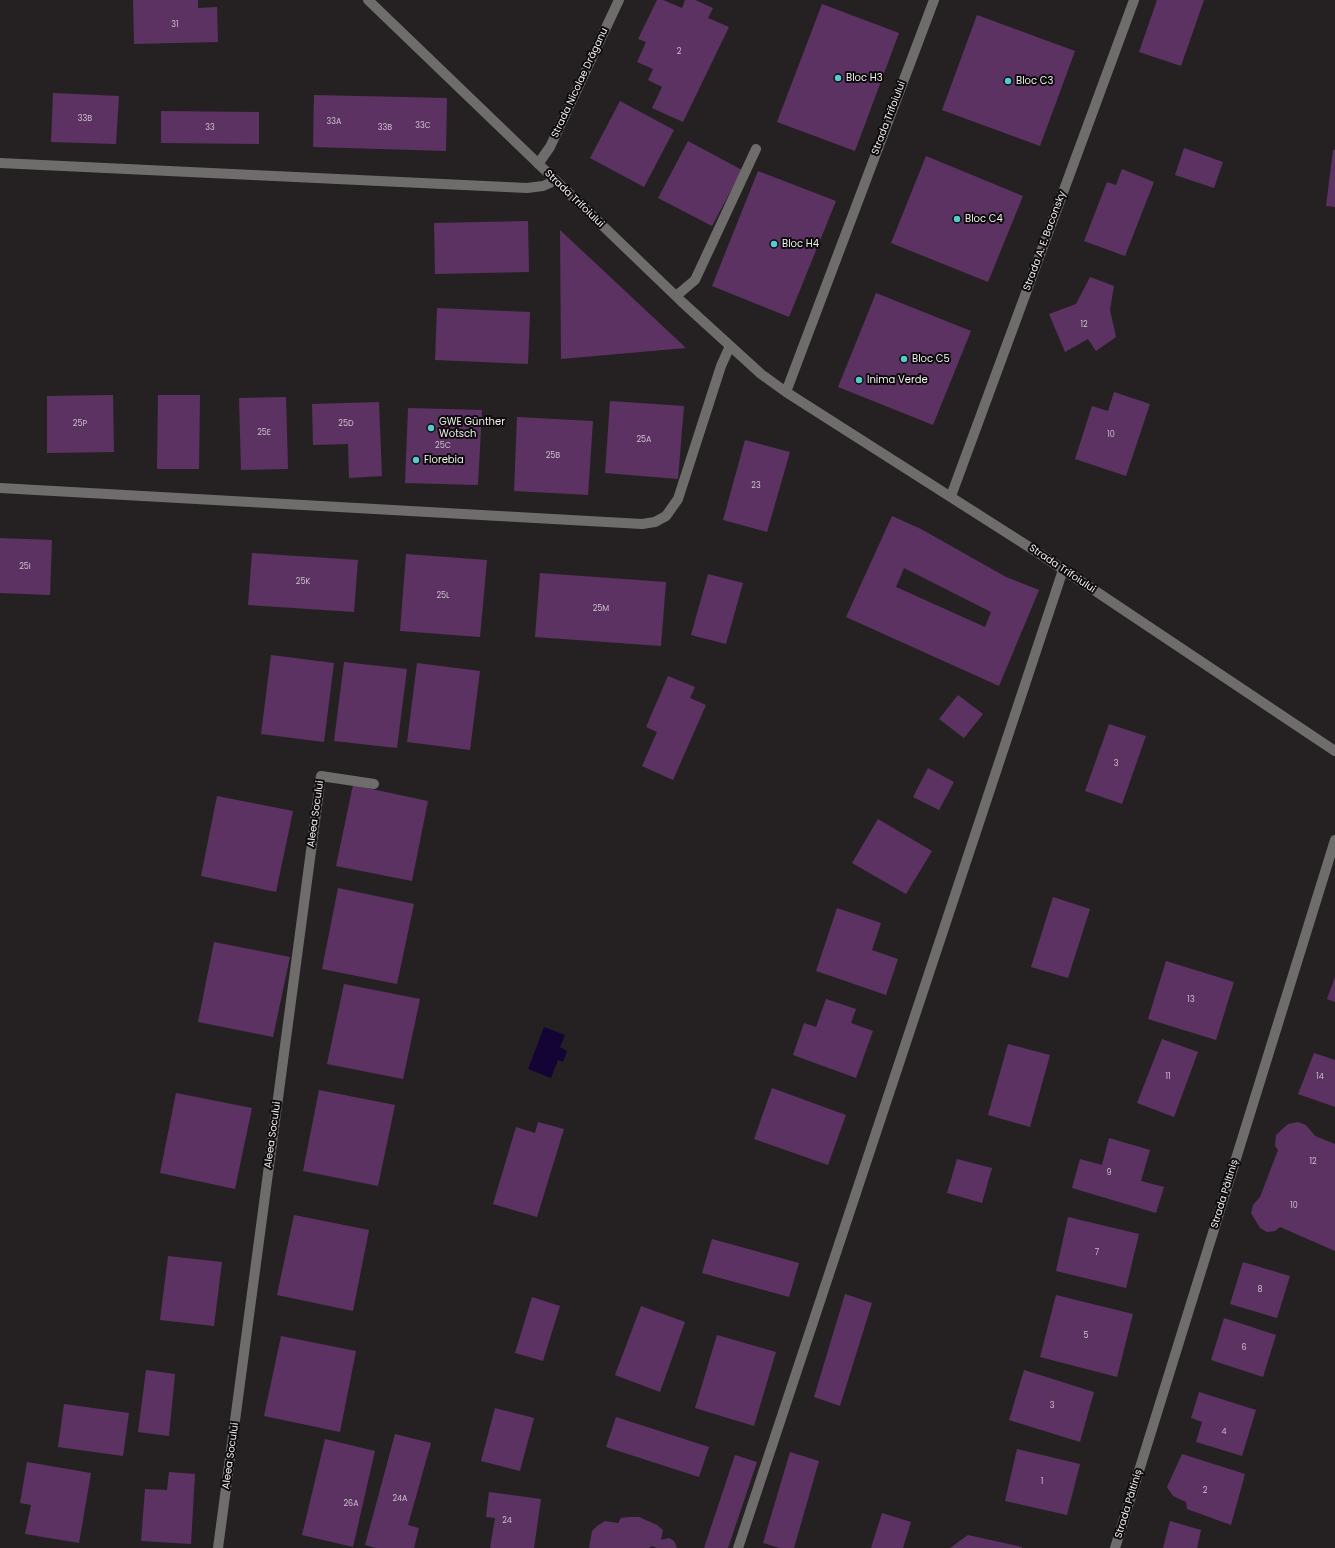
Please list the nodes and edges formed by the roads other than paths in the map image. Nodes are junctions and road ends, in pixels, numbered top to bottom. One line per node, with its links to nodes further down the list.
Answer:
1 (368, 0): 7 (street, Strada Trifoiului)
2 (619, 0): 7 (street, Strada Nicolae Drăganu)
3 (934, 0): 11 (street, Strada Trifoiului)
4 (1134, 0): 13 (street, Strada A. E. Baconsky)
5 (756, 149): 9 (street)
6 (0, 163): 8 (street)
7 (538, 164): 8 (street, Strada Trifoiului)
8 (553, 179): 9 (street, Strada Trifoiului)
9 (676, 296): 10 (street, Strada Trifoiului)
10 (730, 346): 11 (street, Strada Trifoiului); 12 (street)
11 (786, 392): 13 (street, Strada Trifoiului)
12 (0, 488)
13 (951, 496): 14 (street, Strada Trifoiului)
14 (1063, 570): 15 (street, Strada Trifoiului); 19 (street)
15 (1335, 752)
16 (374, 784): 18 (street, Aleea Socului)
17 (1335, 840): 20 (street, Strada Păltiniș)
18 (218, 1548)
19 (738, 1548)
20 (1115, 1548)

